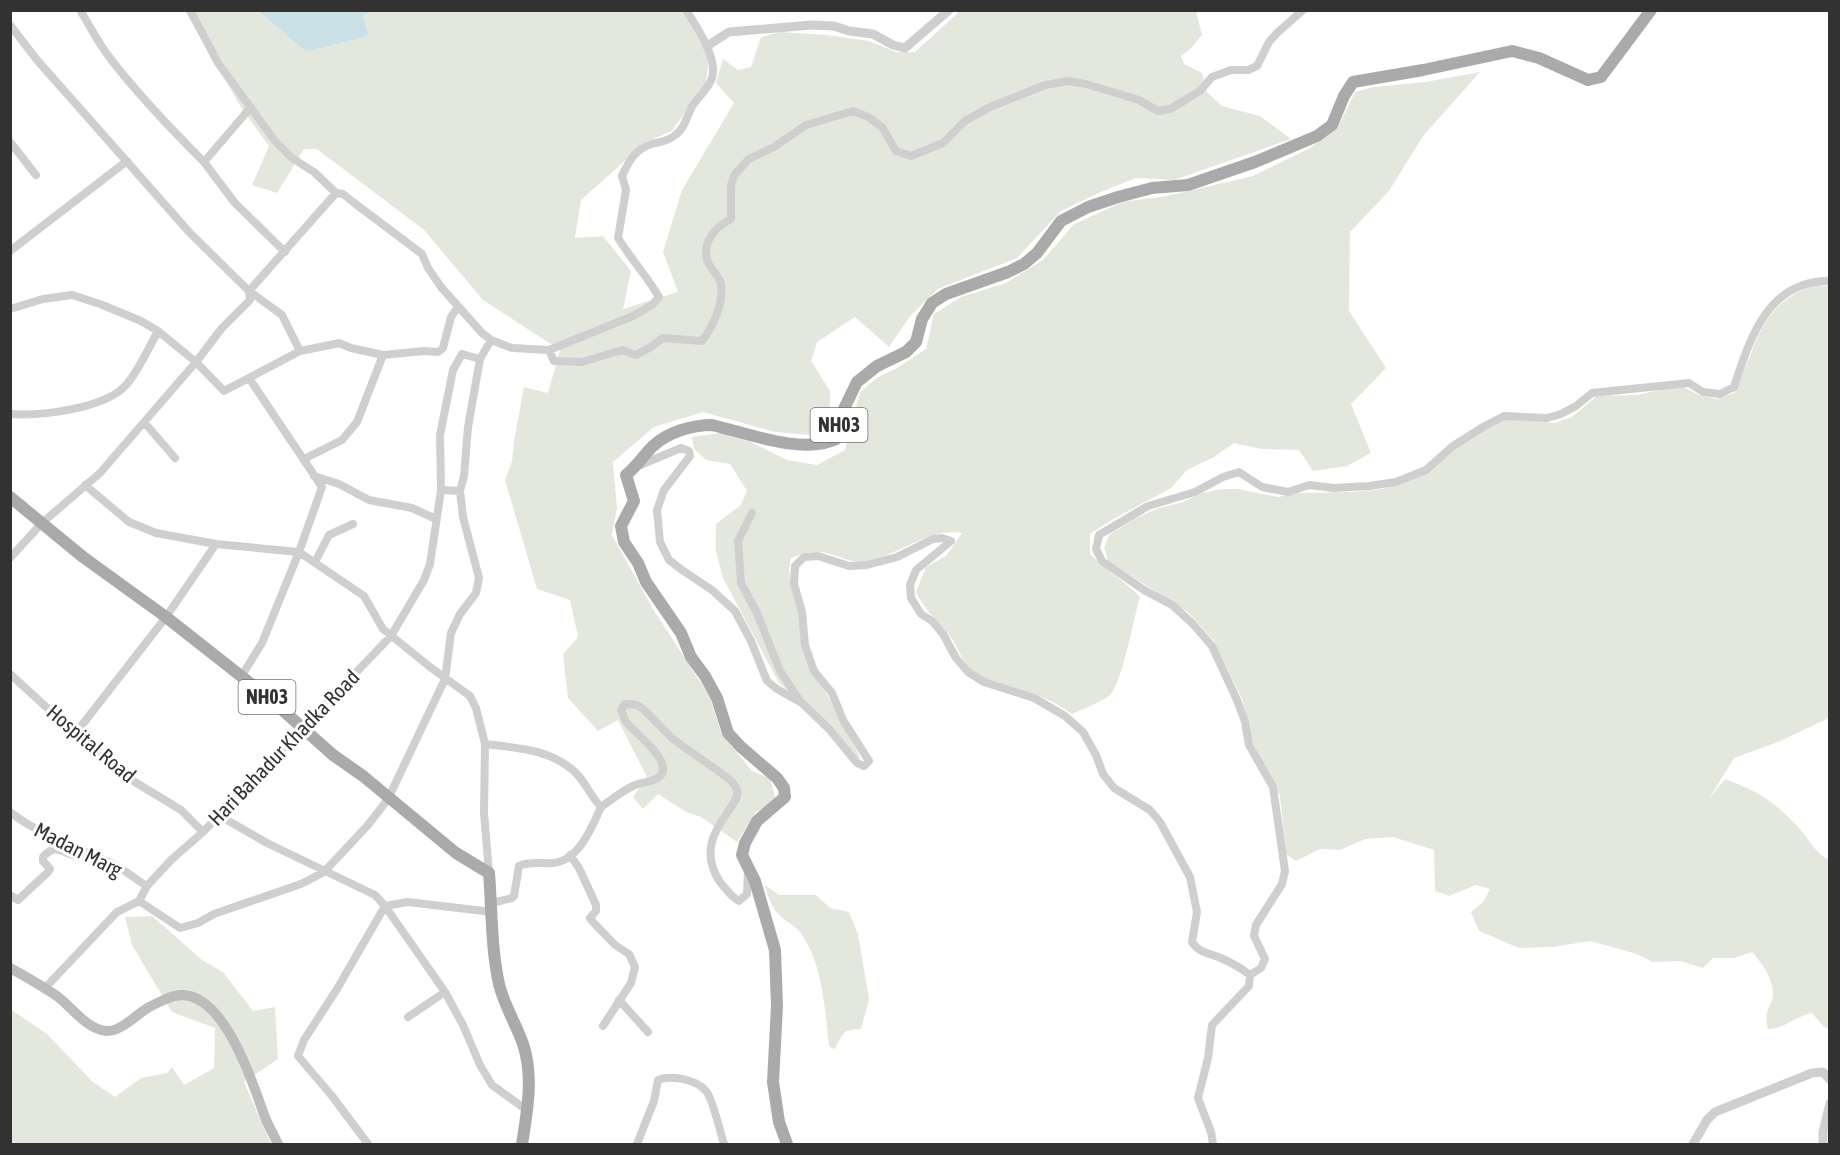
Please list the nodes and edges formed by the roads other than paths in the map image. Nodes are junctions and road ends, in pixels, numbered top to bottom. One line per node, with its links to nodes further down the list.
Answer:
1 (80, 10): 12 (street)
2 (190, 10): 9 (street)
3 (686, 10): 8 (street)
4 (950, 10): 8 (street)
5 (1303, 10): 23 (street)
6 (1651, 10): 33 (main road, NH03)
7 (10, 25): 11 (street)
8 (707, 46): 23 (street)
9 (251, 107): 12 (street); 14 (street)
10 (10, 142): 13 (street)
11 (128, 161): 15 (street); 18 (street)
12 (204, 162): 16 (street)
13 (36, 175)
14 (336, 193): 16 (street); 19 (street)
15 (10, 251)
16 (285, 252): 18 (street)
17 (1830, 281): 72 (street)
18 (249, 291): 24 (street); 27 (street)
19 (458, 307): 22 (street); 25 (street)
20 (10, 309): 21 (street)
21 (158, 331): 27 (street); 29 (street)
22 (491, 340): 23 (street); 26 (street)
23 (549, 350)
24 (300, 351): 25 (street); 28 (street)
25 (383, 355): 32 (street)
26 (480, 359): 36 (street, Hari Bahadur Khadka Road); 37 (street)
27 (196, 362): 28 (street); 30 (street)
28 (249, 378): 32 (street)
29 (10, 414)
30 (144, 422): 31 (street); 35 (street)
31 (175, 458)
32 (304, 459): 34 (street)
33 (637, 466): 52 (street); 63 (main road, NH03)
34 (314, 476): 40 (street); 44 (street)
35 (85, 485): 41 (street); 43 (street)
36 (441, 490): 37 (street); 40 (street, Hari Bahadur Khadka Road)
37 (460, 491): 51 (street)
38 (10, 497): 41 (main road, NH03)
39 (752, 513): 52 (street)
40 (436, 519): 48 (street, Hari Bahadur Khadka Road)
41 (42, 523): 45 (street); 47 (main road, NH03)
42 (353, 524): 46 (street)
43 (216, 544): 44 (street); 47 (street)
44 (299, 552): 46 (street); 50 (street)
45 (10, 558)
46 (315, 562): 48 (street)
47 (166, 617): 50 (main road, NH03); 54 (street)
48 (391, 636): 51 (street); 53 (street, Hari Bahadur Khadka Road)
49 (10, 674): 54 (street, Hospital Road)
50 (241, 677): 53 (main road, NH03)
51 (445, 679): 55 (street); 56 (street)
52 (802, 704): 72 (street)
53 (303, 729): 56 (main road, NH03); 59 (street, Hari Bahadur Khadka Road)
54 (75, 734): 60 (street, Hospital Road)
55 (485, 744): 57 (street); 65 (street)
56 (388, 799): 64 (street); 65 (main road, NH03)
57 (601, 807): 62 (street); 63 (street)
58 (10, 812): 61 (street, Madan Marg)
59 (218, 815): 60 (street, Hari Bahadur Khadka Road); 64 (street)
60 (203, 832): 66 (street, Hari Bahadur Khadka Road)
61 (90, 853): 66 (street, Madan Marg); 67 (street)
62 (570, 855): 70 (street); 75 (street)
63 (748, 870): 87 (main road, NH03)
64 (324, 872): 68 (street); 69 (street)
65 (489, 873): 70 (main road)
66 (147, 886): 68 (street, Hari Bahadur Khadka Road)
67 (10, 895)
68 (140, 902): 73 (street)
69 (385, 906): 70 (street); 74 (street); 83 (street)
70 (492, 907): 81 (main road)
71 (10, 968): 73 (main road)
72 (1250, 975): 88 (street)
73 (44, 989): 82 (main road)
74 (445, 992): 76 (street); 81 (street)
75 (619, 1000): 77 (street); 78 (street)
76 (408, 1017)
77 (603, 1026)
78 (648, 1032)
79 (1830, 1080): 89 (street)
80 (1830, 1103): 90 (street)
81 (528, 1111): 84 (main road)
82 (278, 1144)
83 (368, 1144)
84 (522, 1144)
85 (637, 1144): 86 (street)
86 (724, 1144)
87 (787, 1144)
88 (1213, 1144)
89 (1693, 1144)
90 (1823, 1144)

